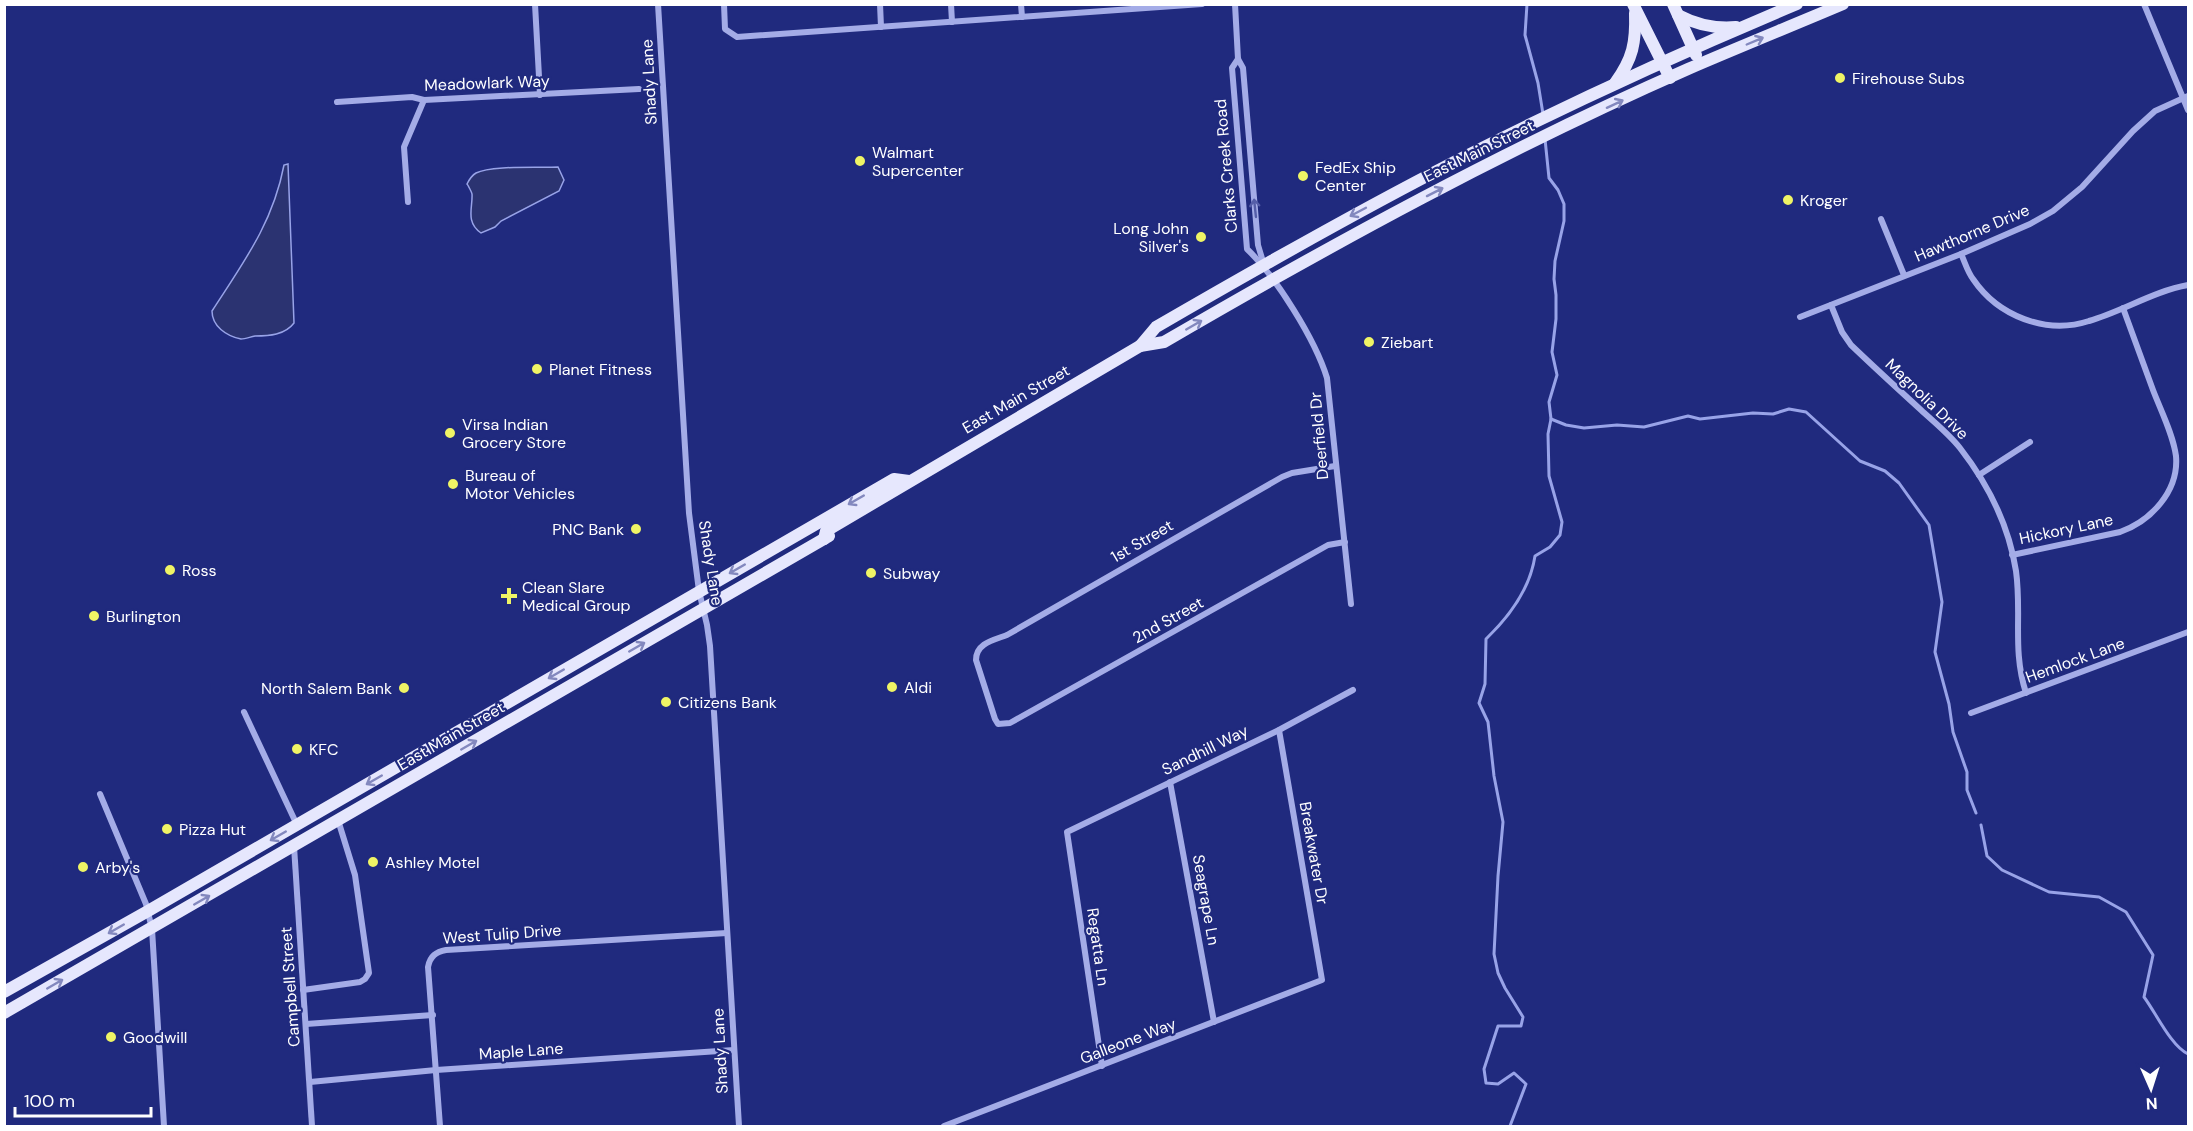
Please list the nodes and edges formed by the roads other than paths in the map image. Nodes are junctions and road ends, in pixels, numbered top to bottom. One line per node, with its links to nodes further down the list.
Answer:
1 (535, 4): 25 (street)
2 (658, 4): 46 (street, Shady Lane)
3 (724, 4): 17 (street)
4 (880, 4): 17 (street)
5 (951, 4): 15 (street)
6 (1021, 4): 14 (street)
7 (1202, 4): 14 (street)
8 (1235, 4): 19 (street, Clarks Creek Road)
9 (1797, 4): 16 (main road, East Main Street)
10 (1843, 4): 21 (main road, East Main Street, one-way to 10)
11 (2144, 4): 26 (street)
12 (1634, 7): 20 (main road); 23 (main road)
13 (1675, 10): 16 (main road); 18 (main road)
14 (1022, 17): 15 (street)
15 (952, 22): 17 (street)
16 (1746, 26): 18 (main road, East Main Street)
17 (881, 27)
18 (1692, 50): 20 (main road, East Main Street); 21 (main road)
19 (1238, 59): 33 (street, Clarks Creek Road, one-way to 19); 33 (street, Clarks Creek Road)
20 (1662, 62): 22 (main road); 23 (main road, East Main Street)
21 (1702, 63): 22 (main road, East Main Street)
22 (1670, 78): 33 (main road, East Main Street, one-way to 22)
23 (1614, 84): 33 (main road, East Main Street, one-way to 33)
24 (639, 89): 25 (street, Meadowlark Way)
25 (540, 95): 27 (street, Meadowlark Way)
26 (2186, 97): 29 (street); 32 (street, Hawthorne Drive)
27 (424, 100): 28 (street, Meadowlark Way); 30 (street)
28 (337, 102)
29 (2188, 110)
30 (408, 202)
31 (1881, 219): 34 (street)
32 (1961, 254): 34 (street, Hawthorne Drive); 37 (street)
33 (1268, 272): 39 (main road, East Main Street); 39 (main road, East Main Street, one-way to 33); 41 (street, Deerfield Dr)
34 (1904, 275): 36 (street, Hawthorne Drive)
35 (2188, 285): 37 (street)
36 (1831, 305): 38 (street, Hawthorne Drive); 42 (street, Magnolia Drive)
37 (2122, 308): 45 (street, Hickory Lane)
38 (1800, 317)
39 (1140, 346): 43 (main road, East Main Street)
40 (2030, 442): 42 (street)
41 (1335, 466): 44 (street, Deerfield Dr); 54 (street, 1st Street)
42 (1979, 475): 45 (street, Magnolia Drive)
43 (909, 481): 46 (main road, East Main Street, one-way to 46); 48 (main road, East Main Street)
44 (1345, 542): 47 (street, Deerfield Dr); 54 (street, 2nd Street)
45 (2012, 555): 51 (street, Magnolia Drive)
46 (699, 591): 48 (street, Shady Lane); 59 (main road, East Main Street, one-way to 59)
47 (1351, 604)
48 (704, 609): 58 (main road, East Main Street, one-way to 48); 64 (street, Shady Lane)
49 (2188, 632): 51 (street, Hemlock Lane)
50 (1353, 690): 55 (street, Sandhill Way)
51 (2026, 693): 53 (street, Hemlock Lane)
52 (244, 712): 59 (street)
53 (1971, 713)
54 (1004, 724)
55 (1279, 730): 56 (street, Sandhill Way); 65 (street, Breakwater Dr)
56 (1170, 782): 60 (street, Sandhill Way); 70 (street, Seagrape Ln)
57 (100, 794): 62 (street)
58 (338, 820): 61 (main road, East Main Street); 66 (street)
59 (297, 825): 62 (main road, East Main Street, one-way to 62)
60 (1067, 832): 73 (street, Regatta Ln)
61 (294, 846): 63 (main road, East Main Street, one-way to 61); 66 (street, Campbell Street)
62 (148, 911): 63 (street); 67 (main road, East Main Street, one-way to 67)
63 (152, 929): 68 (main road, East Main Street, one-way to 63); 76 (street)
64 (727, 933): 69 (street, West Tulip Drive); 72 (street, Shady Lane)
65 (1322, 980): 70 (street, Galleone Way)
66 (303, 990): 71 (street, Campbell Street)
67 (4, 992)
68 (4, 1013)
69 (433, 1015): 71 (street); 74 (street)
70 (1214, 1022): 73 (street, Galleone Way)
71 (306, 1024): 75 (street, Campbell Street)
72 (734, 1050): 74 (street, Maple Lane); 79 (street, Shady Lane)
73 (1101, 1066): 80 (street, Galleone Way)
74 (436, 1070): 75 (street, Maple Lane); 78 (street)
75 (310, 1082): 77 (street, Campbell Street)
76 (164, 1126)
77 (312, 1126)
78 (440, 1126)
79 (739, 1126)
80 (944, 1126)

